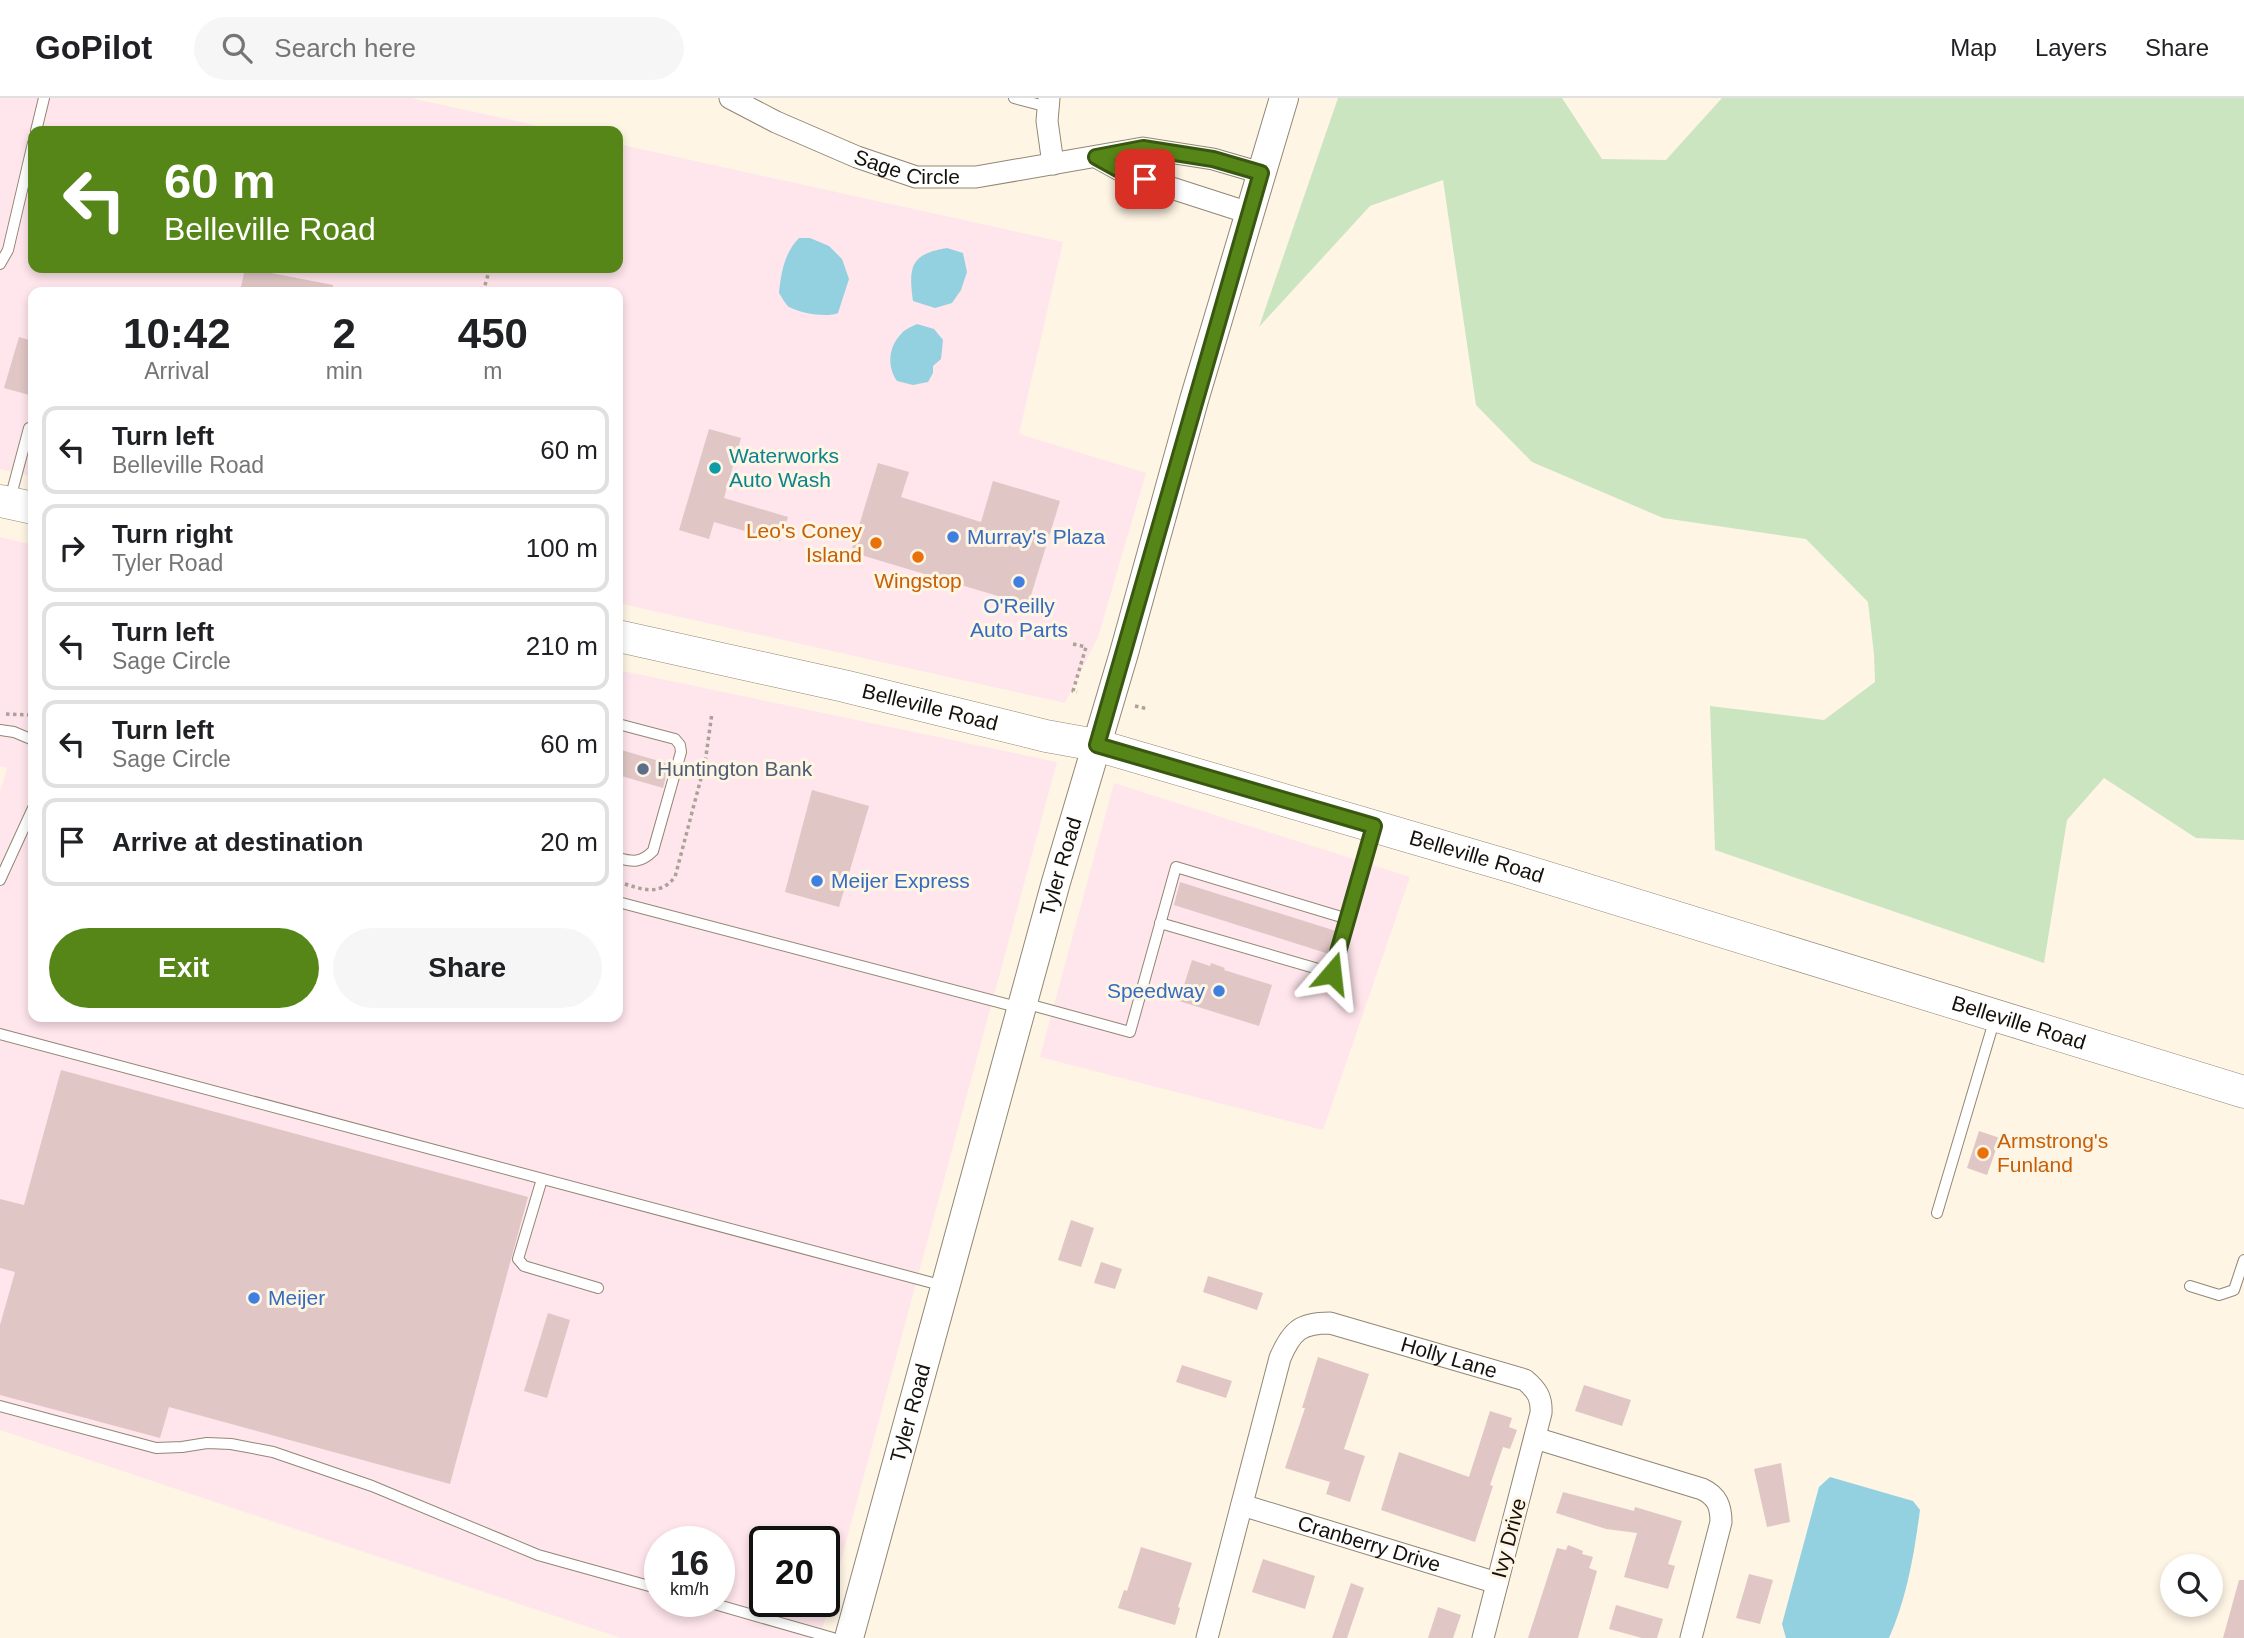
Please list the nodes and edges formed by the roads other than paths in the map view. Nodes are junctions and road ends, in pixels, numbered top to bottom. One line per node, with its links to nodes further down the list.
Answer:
1 (44, 98): 6 (lane)
2 (730, 98): 9 (street, Sage Circle)
3 (1014, 98): 5 (lane)
4 (1284, 98): 10 (street, Tyler Road)
5 (1049, 103): 9 (street)
6 (37, 126)
7 (1096, 157): 9 (street, Sage Circle); 10 (street, Sage Circle); 11 (street)
8 (28, 164): 12 (lane)
9 (1053, 164)
10 (1261, 173): 11 (street, Tyler Road)
11 (1249, 213): 19 (street, Tyler Road)
12 (0, 264)
13 (28, 433): 14 (lane)
14 (14, 504)
15 (623, 637): 19 (main road, Belleville Road)
16 (623, 725): 22 (lane)
17 (0, 730): 18 (lane)
18 (28, 738)
19 (1097, 745): 21 (main road, Belleville Road); 27 (street, Tyler Road)
20 (28, 818): 23 (lane)
21 (1374, 826): 25 (lane); 28 (main road, Belleville Road)
22 (623, 859)
23 (0, 880)
24 (623, 903): 27 (lane)
25 (1348, 919): 26 (lane); 26 (lane)
26 (1160, 923): 27 (lane)
27 (1022, 1005): 34 (street, Tyler Road)
28 (1996, 1016): 30 (main road, Belleville Road); 32 (lane)
29 (0, 1034): 31 (lane)
30 (2244, 1092)
31 (542, 1179): 34 (lane); 36 (lane)
32 (1937, 1213)
33 (2244, 1260): 35 (lane)
34 (944, 1286): 44 (street, Tyler Road)
35 (2190, 1286)
36 (598, 1288)
37 (0, 1406): 41 (lane)
38 (1535, 1438): 39 (street, Holly Lane); 40 (street, Ivy Drive); 47 (street)
39 (1242, 1505): 40 (street, Cranberry Drive); 45 (street, Holly Lane)
40 (1497, 1583): 46 (street, Ivy Drive)
41 (644, 1585)
42 (735, 1610): 43 (lane)
43 (833, 1638)
44 (849, 1638)
45 (1208, 1638)
46 (1483, 1638)
47 (1691, 1638)

